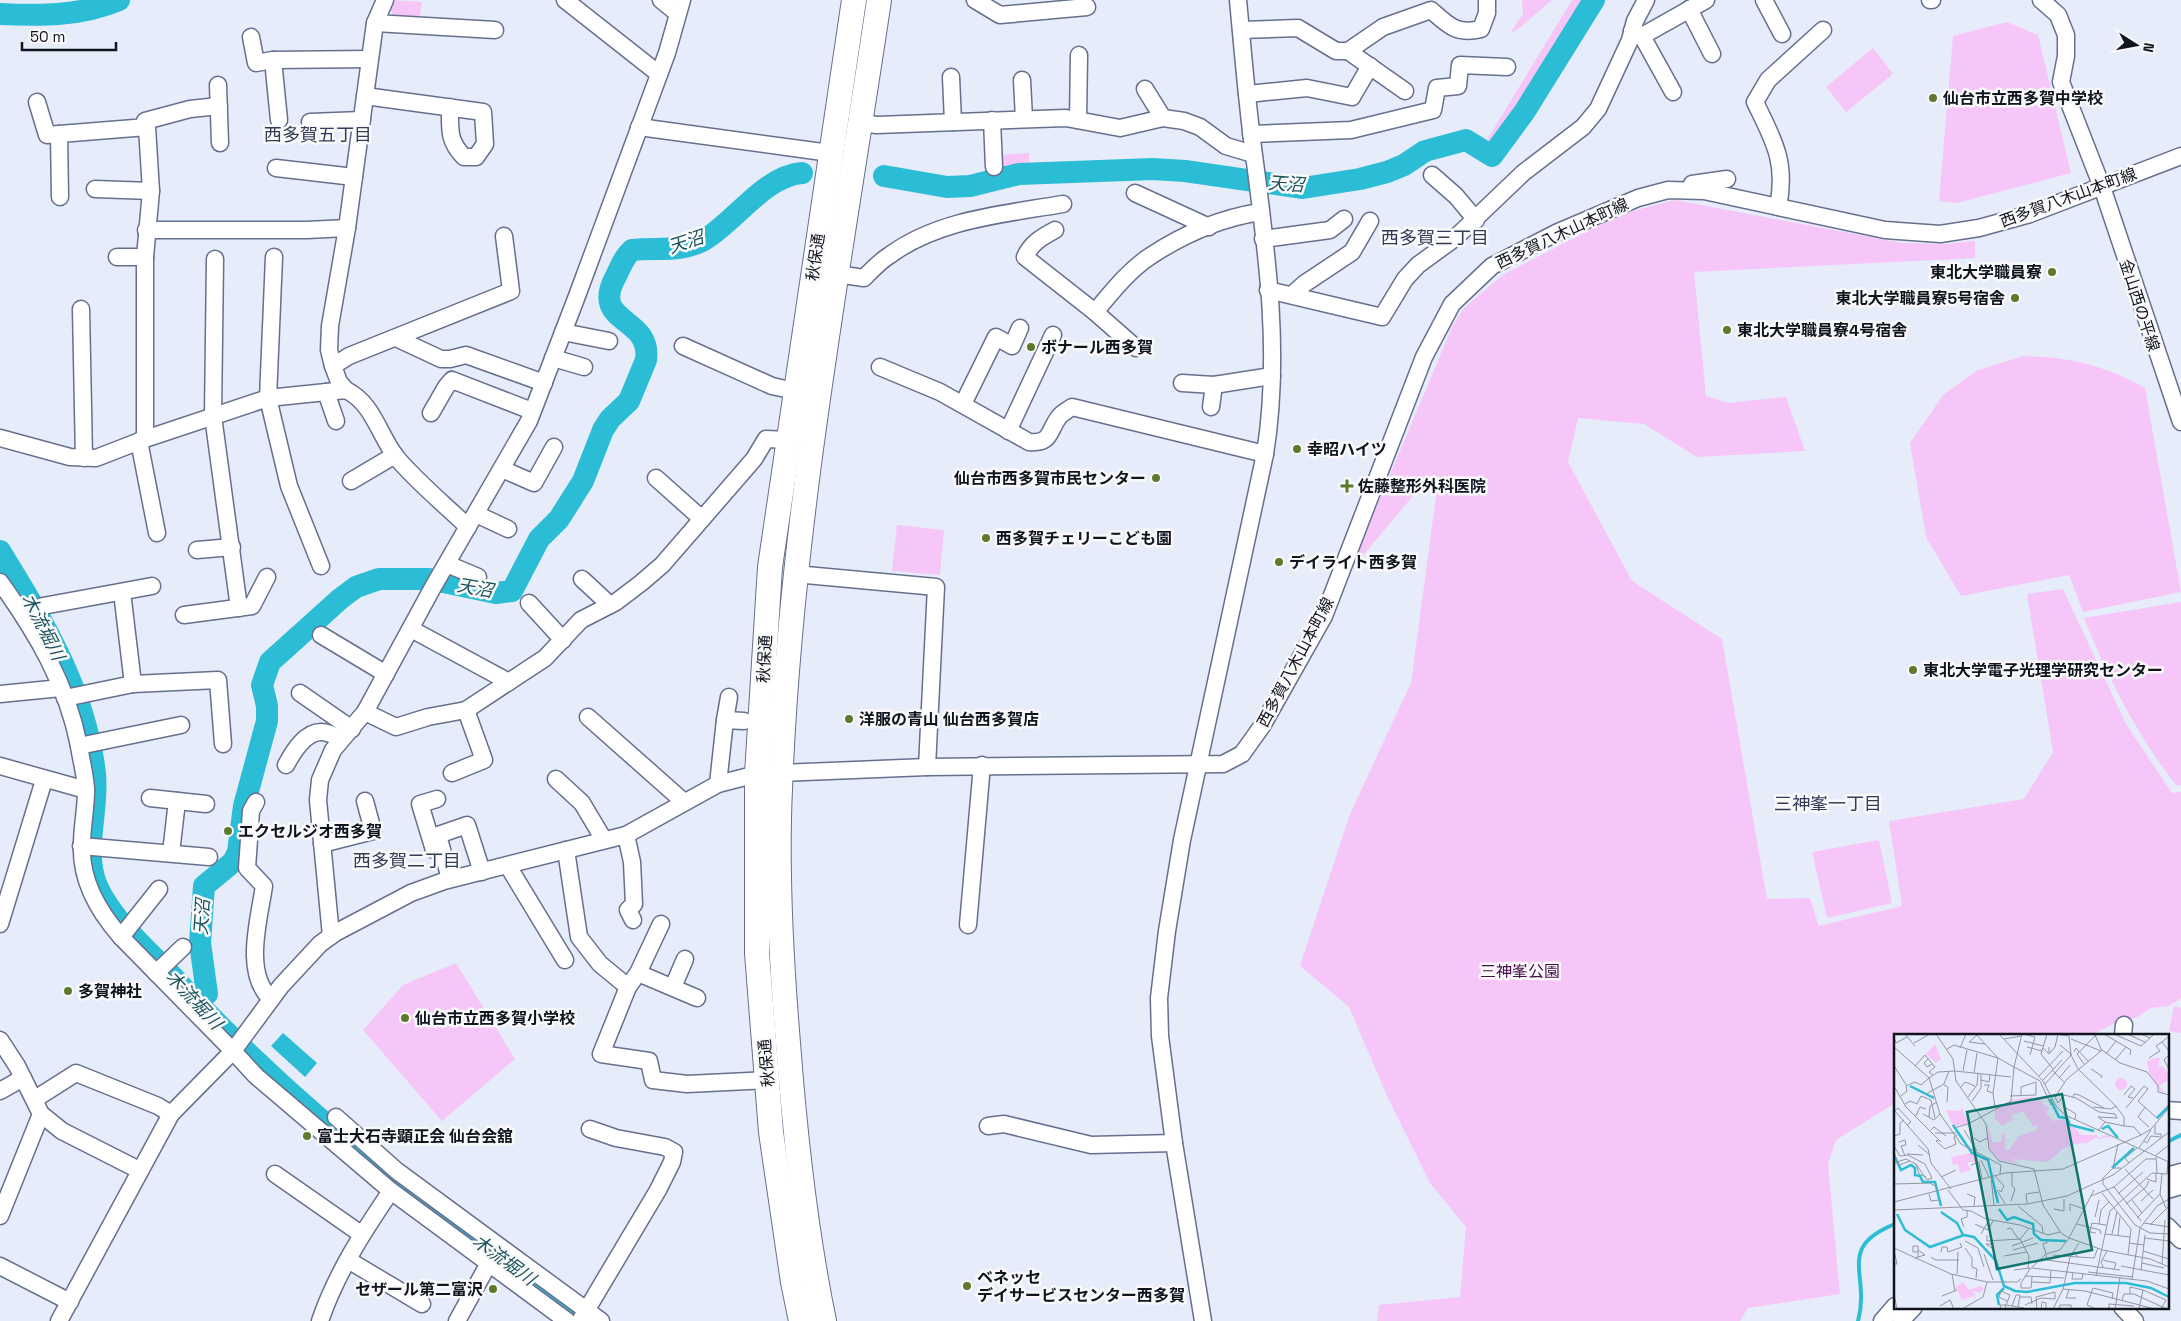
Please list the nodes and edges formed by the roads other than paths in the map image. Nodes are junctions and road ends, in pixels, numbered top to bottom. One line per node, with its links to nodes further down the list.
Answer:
1 (385, 0): 18 (street)
2 (565, 0): 32 (street)
3 (662, 0): 14 (street)
4 (854, 0): 58 (highway, 秋保通)
5 (879, 0): 52 (highway, 秋保通)
6 (975, 0): 15 (street)
7 (1238, 0): 20 (street)
8 (1487, 0): 13 (street)
9 (1646, 0): 22 (street)
10 (1706, 0): 17 (street)
11 (1764, 0): 23 (street)
12 (2041, 0): 66 (street, 金山西の平線)
13 (1425, 5): 25 (street)
14 (680, 6): 32 (street)
15 (1039, 6): 16 (street)
16 (1087, 6)
17 (1689, 9): 22 (street); 27 (street)
18 (375, 23): 19 (street); 28 (street)
19 (495, 30)
20 (1241, 30): 25 (street); 39 (street)
21 (1823, 30): 73 (street)
22 (1637, 33): 38 (street); 76 (street)
23 (1782, 34)
24 (251, 37): 29 (street)
25 (1348, 51): 30 (street)
26 (1079, 54): 49 (street)
27 (1712, 54)
28 (369, 59): 29 (street); 40 (street)
29 (273, 60): 46 (street)
30 (1370, 66): 37 (street); 39 (street)
31 (1507, 67): 56 (street)
32 (659, 74): 54 (street)
33 (951, 77): 51 (street)
34 (1022, 80): 45 (street)
35 (218, 85): 42 (street)
36 (1145, 89): 44 (street)
37 (1405, 91)
38 (1673, 92)
39 (1247, 94): 56 (street)
40 (365, 96): 43 (street); 47 (street)
41 (37, 102): 55 (street)
42 (219, 106): 53 (street); 57 (street)
43 (450, 107)
44 (1164, 118): 49 (street); 59 (street)
45 (1024, 119): 48 (street); 49 (street)
46 (279, 120)
47 (362, 120): 50 (street); 64 (street)
48 (992, 120): 51 (street); 61 (street)
49 (1078, 120)
50 (310, 122)
51 (953, 122): 52 (street)
52 (860, 123): 88 (highway, 秋保通)
53 (147, 126): 55 (street); 68 (street)
54 (639, 127): 58 (street); 94 (street)
55 (59, 134): 71 (street)
56 (1251, 134): 59 (street)
57 (220, 143)
58 (830, 153): 109 (highway, 秋保通)
59 (1253, 154): 74 (street)
60 (2181, 156): 66 (street, 西多賀八木山本町線)
61 (994, 167)
62 (276, 168): 64 (street)
63 (1432, 175): 76 (street)
64 (354, 177): 79 (street)
65 (1727, 179): 69 (street)
66 (2102, 187): 73 (street, 西多賀八木山本町線); 111 (street, 金山西の平線)
67 (96, 189): 68 (street)
68 (151, 190): 80 (street)
69 (1690, 190): 73 (street, 西多賀八木山本町線); 170 (street, 西多賀八木山本町線)
70 (1135, 193): 78 (street)
71 (60, 197)
72 (1063, 204): 88 (street)
73 (1778, 207)
74 (1260, 212): 78 (street); 83 (street)
75 (1344, 219): 83 (street)
76 (1476, 220): 90 (street)
77 (1370, 221): 90 (street)
78 (1209, 227): 92 (street)
79 (347, 228): 80 (street); 101 (street)
80 (146, 230): 85 (street)
81 (1055, 230): 92 (street)
82 (504, 236): 96 (street)
83 (1263, 238): 89 (street)
84 (117, 257): 85 (street)
85 (145, 257): 122 (street)
86 (274, 257): 112 (street)
87 (216, 259): 117 (street)
88 (837, 274): 138 (highway, 秋保通)
89 (1268, 290): 90 (street); 104 (street)
90 (1293, 294)
91 (81, 309): 127 (street)
92 (1095, 312): 99 (street)
93 (1020, 328): 113 (street)
94 (563, 332): 97 (street); 100 (street)
95 (1054, 335): 120 (street)
96 (396, 338): 101 (street); 105 (street)
97 (609, 341)
98 (683, 346): 109 (street)
99 (1136, 348)
100 (553, 358): 102 (street); 105 (street)
101 (333, 366): 108 (street)
102 (584, 367)
103 (880, 367): 113 (street)
104 (1272, 376): 107 (street); 125 (street)
105 (544, 383): 115 (street)
106 (1182, 383): 107 (street)
107 (1214, 385): 114 (street)
108 (346, 390): 110 (street); 126 (street)
109 (796, 391): 123 (highway, 秋保通)
110 (326, 392): 112 (street); 118 (street)
111 (2176, 397): 119 (street, 金山西の平線)
112 (268, 398): 117 (street); 137 (street)
113 (963, 404): 120 (street)
114 (1211, 406)
115 (532, 412): 116 (street); 128 (street)
116 (431, 413)
117 (213, 416): 122 (street); 135 (street)
118 (336, 421)
119 (2181, 422)
120 (1008, 431): 125 (street)
121 (0, 438): 127 (street)
122 (142, 440): 127 (street); 134 (street)
123 (789, 440): 131 (street); 165 (highway, 秋保通)
124 (554, 447): 128 (street)
125 (1265, 454): 170 (street)
126 (395, 455): 130 (street); 132 (street)
127 (84, 458)
128 (502, 469): 132 (street)
129 (656, 478): 131 (street)
130 (352, 481)
131 (702, 519): 147 (street)
132 (472, 521): 133 (street); 139 (street)
133 (508, 529)
134 (157, 533)
135 (232, 547): 136 (street); 148 (street)
136 (197, 550)
137 (321, 566)
138 (795, 574): 174 (street); 177 (highway, 秋保通)
139 (440, 575): 141 (street); 151 (street)
140 (267, 577): 148 (street)
141 (478, 577)
142 (582, 579): 147 (street)
143 (0, 582): 149 (street)
144 (152, 586): 145 (street)
145 (122, 592): 149 (street); 156 (street)
146 (528, 603): 153 (street)
147 (610, 604): 153 (street)
148 (239, 608): 150 (street)
149 (32, 611): 159 (street)
150 (184, 615)
151 (411, 629): 154 (street); 155 (street)
152 (321, 635): 154 (street)
153 (563, 640): 155 (street)
154 (386, 674): 162 (street)
155 (509, 682): 161 (street)
156 (133, 684): 159 (street); 169 (street)
157 (300, 693): 167 (street)
158 (0, 694): 159 (street)
159 (70, 694): 168 (street)
160 (729, 697): 164 (street)
161 (466, 710): 162 (street); 175 (street)
162 (365, 712): 167 (street)
163 (588, 717): 187 (street)
164 (725, 720): 165 (street); 180 (street)
165 (750, 722): 176 (highway, 秋保通)
166 (181, 726): 168 (street)
167 (347, 733): 171 (street); 191 (street)
168 (86, 743): 181 (street)
169 (224, 744)
170 (1200, 764): 172 (street, 西多賀八木山本町線); 227 (street)
171 (286, 765)
172 (982, 765): 174 (street, 西多賀八木山本町線); 203 (street)
173 (0, 766): 179 (street)
174 (927, 766): 177 (street, 西多賀八木山本町線)
175 (452, 773)
176 (757, 774): 177 (street, 西多賀八木山本町線); 180 (street, 西多賀八木山本町線); 218 (highway, 秋保通)
177 (781, 774): 254 (highway, 秋保通)
178 (556, 779): 190 (street)
179 (44, 780): 181 (street); 201 (street)
180 (718, 784): 187 (street, 西多賀八木山本町線)
181 (86, 790): 192 (street)
182 (150, 798): 184 (street)
183 (437, 799): 198 (street)
184 (177, 801): 188 (street); 194 (street)
185 (365, 801): 191 (street)
186 (256, 802): 214 (street)
187 (684, 802): 189 (street, 西多賀八木山本町線)
188 (206, 804)
189 (626, 835): 190 (street, 西多賀八木山本町線); 200 (street)
190 (604, 840): 193 (street, 西多賀八木山本町線)
191 (322, 844): 205 (street)
192 (89, 847): 194 (street); 204 (street)
193 (566, 850): 196 (street, 西多賀八木山本町線); 211 (street)
194 (172, 854): 195 (street)
195 (209, 858)
196 (508, 866): 197 (street, 西多賀八木山本町線); 208 (street)
197 (482, 872): 198 (street, 西多賀八木山本町線); 198 (street)
198 (447, 880): 205 (street, 西多賀八木山本町線)
199 (159, 889): 204 (street)
200 (633, 920)
201 (0, 924)
202 (661, 924): 210 (street)
203 (968, 925)
204 (126, 931): 209 (street)
205 (331, 936): 214 (street, 西多賀八木山本町線)
206 (184, 948): 209 (street)
207 (685, 959): 212 (street)
208 (565, 960)
209 (161, 968): 216 (street)
210 (638, 973): 211 (street); 212 (street)
211 (628, 987): 218 (street)
212 (673, 987): 213 (street)
213 (697, 998)
214 (271, 1000): 216 (street, 西多賀八木山本町線)
215 (0, 1040): 217 (street)
216 (234, 1050): 223 (street, 西多賀八木山本町線); 224 (street)
217 (23, 1078): 219 (street); 220 (street)
218 (768, 1080): 253 (highway, 秋保通)
219 (0, 1091)
220 (38, 1106): 223 (street); 228 (street); 235 (street)
221 (2168, 1110): 222 (street)
222 (2181, 1110)
223 (171, 1114): 228 (street, 西多賀八木山本町線)
224 (331, 1122): 234 (street); 247 (street)
225 (988, 1126): 227 (street)
226 (590, 1129): 247 (street)
227 (1174, 1143): 255 (street)
228 (139, 1170): 242 (street, 西多賀八木山本町線)
229 (2181, 1172): 231 (street)
230 (275, 1174): 237 (street)
231 (2168, 1176)
232 (2181, 1186): 233 (street)
233 (2168, 1190)
234 (391, 1191): 237 (street); 240 (street)
235 (0, 1216)
236 (2168, 1227): 238 (street)
237 (361, 1234): 239 (street)
238 (2181, 1240)
239 (348, 1260): 243 (street); 249 (street)
240 (488, 1263): 250 (street); 251 (street)
241 (0, 1266): 242 (street)
242 (70, 1302): 248 (street, 西多賀八木山本町線)
243 (422, 1304)
244 (1894, 1307): 256 (street)
245 (1913, 1308): 257 (street)
246 (2123, 1308): 258 (street)
247 (584, 1315): 252 (street)
248 (60, 1321)
249 (320, 1321)
250 (457, 1321)
251 (567, 1321)
252 (601, 1321)
253 (801, 1321)
254 (824, 1321)
255 (1203, 1321)
256 (1882, 1321)
257 (1901, 1321)
258 (2135, 1321)

